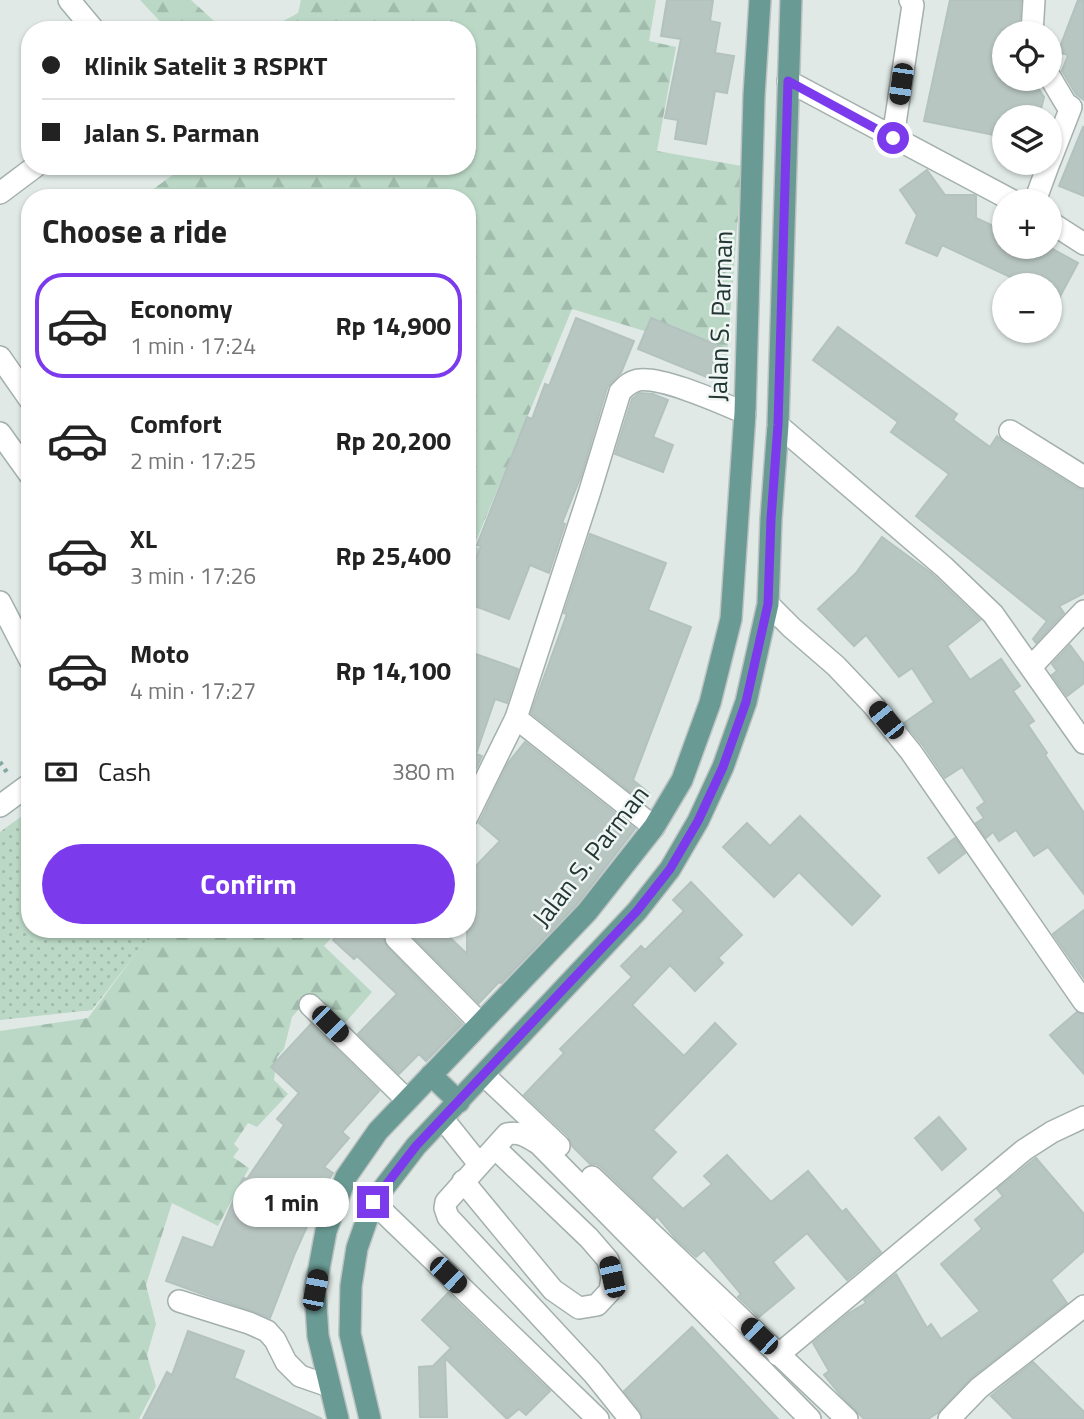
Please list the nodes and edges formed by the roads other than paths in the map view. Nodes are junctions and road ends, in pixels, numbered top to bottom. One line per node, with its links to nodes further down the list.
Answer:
1 (69, 0): 6 (street)
2 (760, 0): 20 (main road, Jalan S. Parman)
3 (791, 0): 8 (main road)
4 (910, 0): 11 (street)
5 (1034, 0): 7 (street)
6 (86, 21)
7 (1033, 21)
8 (788, 81): 11 (street); 21 (main road)
9 (1058, 91): 10 (street)
10 (1077, 107): 12 (street)
11 (893, 138): 14 (street)
12 (1062, 138)
13 (24, 175): 15 (street)
14 (992, 190)
15 (0, 192)
16 (1062, 230): 17 (street)
17 (1084, 244)
18 (0, 357): 19 (street)
19 (21, 387)
20 (745, 413): 31 (street); 36 (main road, Jalan S. Parman)
21 (778, 425): 27 (main road); 30 (street)
22 (1010, 431): 25 (street)
23 (0, 433): 24 (street)
24 (21, 462)
25 (1084, 477)
26 (0, 602): 29 (street)
27 (768, 604): 38 (street); 42 (main road)
28 (1084, 611): 30 (street)
29 (21, 643)
30 (1031, 667): 32 (street)
31 (516, 718): 34 (street); 36 (street)
32 (1084, 743)
33 (21, 791): 35 (street)
34 (476, 799)
35 (0, 806)
36 (654, 827): 40 (main road, Jalan S. Parman)
37 (396, 938): 40 (street)
38 (1084, 1002)
39 (310, 1005): 43 (street)
40 (481, 1023): 41 (main road, Jalan S. Parman)
41 (431, 1075): 43 (main road, Jalan S. Parman); 44 (main road)
42 (484, 1075): 44 (main road); 53 (street)
43 (407, 1100): 54 (main road, Jalan S. Parman)
44 (459, 1102): 46 (main road)
45 (1084, 1117): 53 (street)
46 (443, 1119): 48 (street); 50 (main road)
47 (495, 1148): 48 (street); 49 (street); 59 (street)
48 (479, 1164): 49 (street)
49 (463, 1181): 58 (street)
50 (373, 1202): 56 (main road); 57 (street)
51 (179, 1301): 54 (street)
52 (1084, 1306): 61 (street)
53 (778, 1355): 60 (street)
54 (329, 1386): 55 (main road, Jalan S. Parman)
55 (338, 1419)
56 (370, 1419)
57 (598, 1419)
58 (631, 1419)
59 (810, 1419)
60 (847, 1419)
61 (949, 1419)

